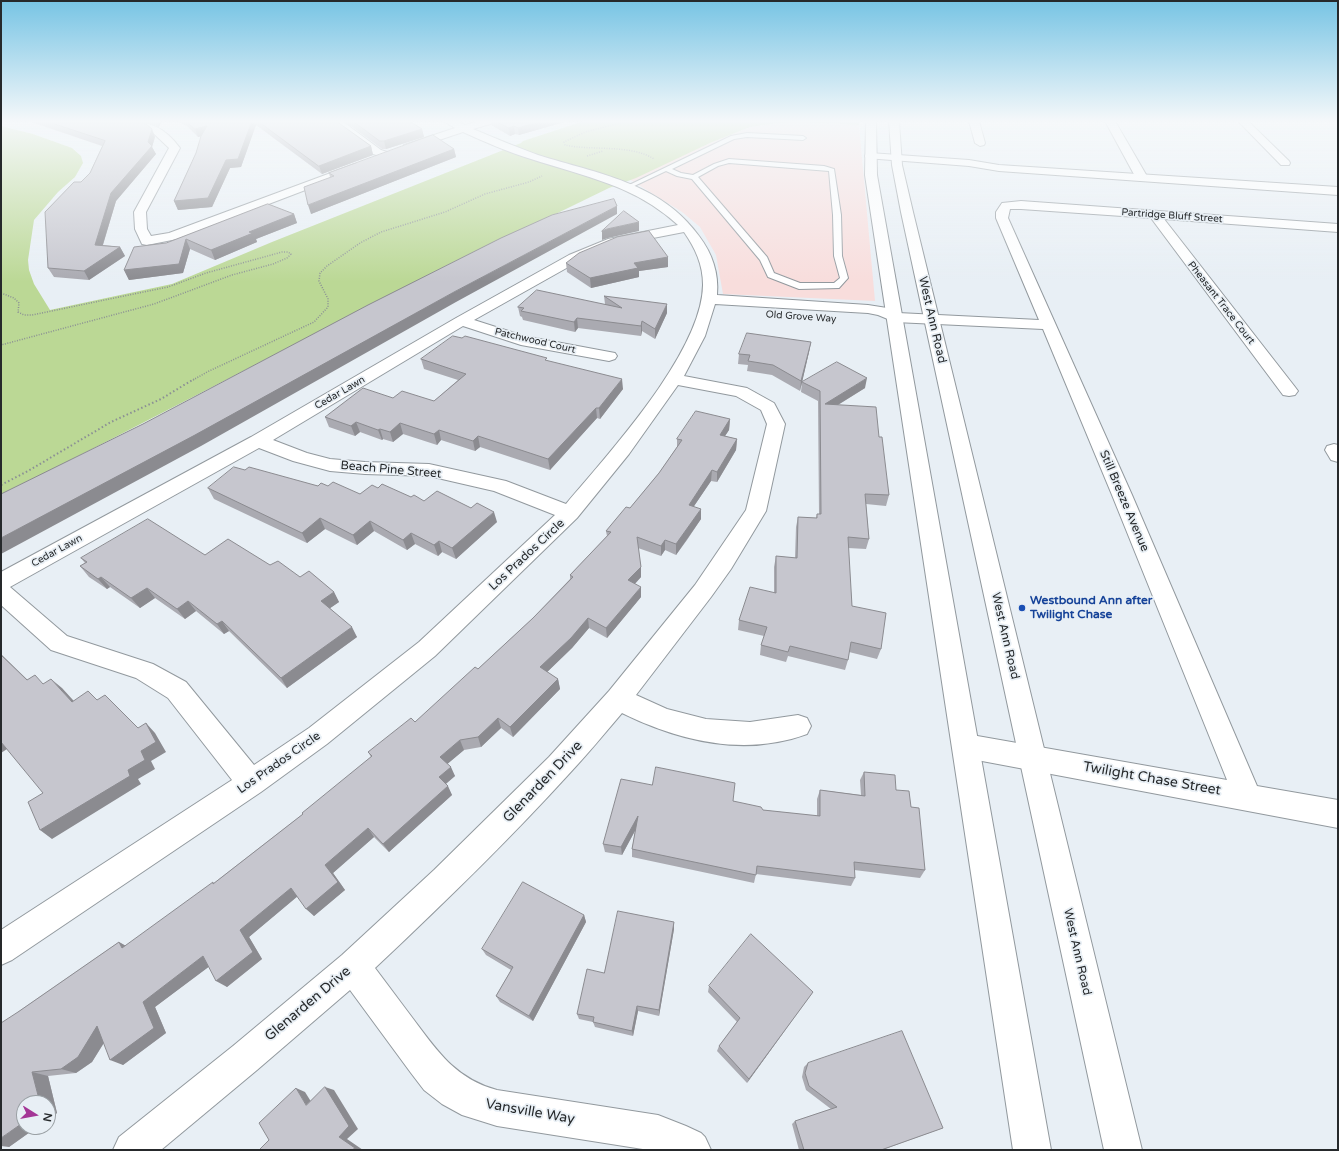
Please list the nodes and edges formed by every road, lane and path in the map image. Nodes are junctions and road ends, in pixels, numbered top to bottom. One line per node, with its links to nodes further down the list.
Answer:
1 (160, 175): 2 (street)
2 (335, 175)
3 (596, 175): 15 (street, Los Prados Circle)
4 (655, 175): 15 (lane)
5 (679, 175): 13 (lane)
6 (700, 175): 13 (lane)
7 (833, 175): 13 (lane)
8 (872, 175): 23 (street)
9 (899, 175): 24 (street, West Ann Road)
10 (1095, 175): 14 (street)
11 (1140, 175): 14 (street)
12 (542, 176): 32 (path)
13 (694, 178)
14 (1142, 178): 16 (street)
15 (628, 187): 19 (street, Los Prados Circle)
16 (1338, 191)
17 (1006, 206): 18 (street, Partridge Bluff Street); 26 (street, Still Breeze Avenue)
18 (1154, 214): 20 (street, Partridge Bluff Street); 30 (street, Pheasant Trace Court)
19 (687, 227): 22 (street, Los Prados Circle); 25 (street, Cedar Lawn)
20 (1336, 234)
21 (1, 293): 27 (path)
22 (708, 305): 23 (street, Old Grove Way); 29 (street, Los Prados Circle)
23 (895, 317): 24 (street, Old Grove Way); 38 (street)
24 (932, 319): 26 (street, Old Grove Way); 39 (street, West Ann Road)
25 (461, 321): 28 (street, Patchwood Court); 31 (street, Cedar Lawn)
26 (1048, 325): 41 (street, Still Breeze Avenue)
27 (1, 345)
28 (610, 356)
29 (674, 379): 33 (street, Los Prados Circle); 36 (street, Glenarden Drive)
30 (1289, 391)
31 (258, 441): 33 (street, Beach Pine Street); 34 (street, Cedar Lawn)
32 (1, 485)
33 (570, 513): 40 (street, Los Prados Circle)
34 (1, 582)
35 (1, 592): 40 (street)
36 (618, 699): 37 (street); 44 (street, Glenarden Drive)
37 (798, 726)
38 (966, 746): 39 (street, Twilight Chase Street); 47 (street)
39 (1033, 758): 41 (street, Twilight Chase Street); 48 (street, West Ann Road)
40 (251, 783): 43 (street, Los Prados Circle)
41 (1248, 797): 42 (street, Twilight Chase Street)
42 (1338, 814)
43 (1, 949)
44 (353, 966): 45 (street, Glenarden Drive); 46 (street, Vansville Way)
45 (132, 1150)
46 (692, 1150)
47 (1032, 1150)
48 (1123, 1150)

